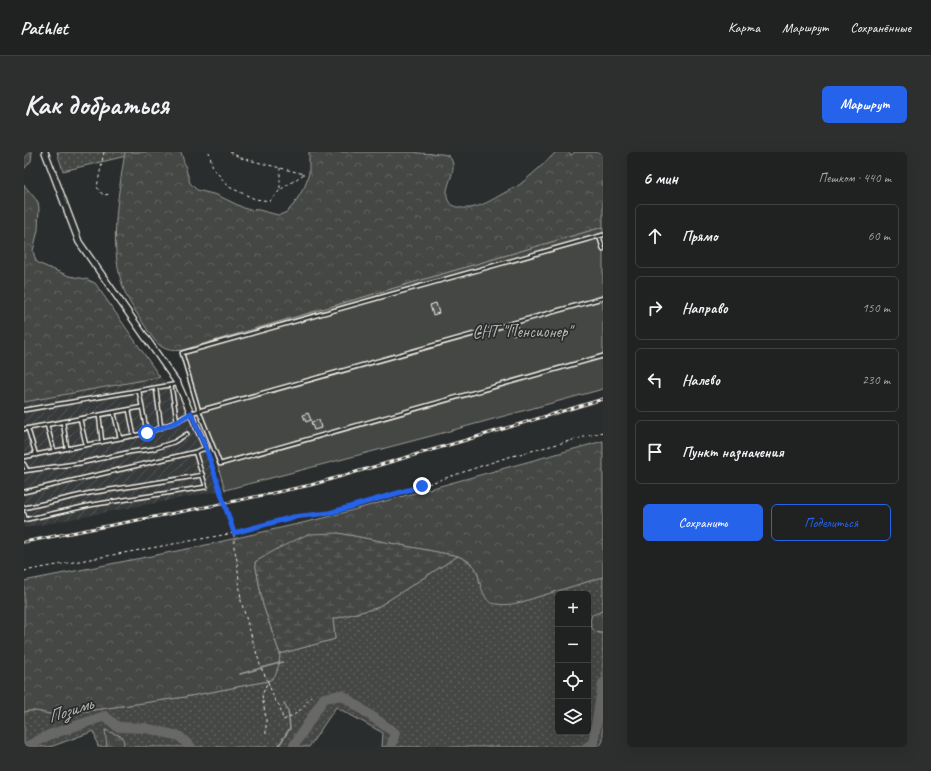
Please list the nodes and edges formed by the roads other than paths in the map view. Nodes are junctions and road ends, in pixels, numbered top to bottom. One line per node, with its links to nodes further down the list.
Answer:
1 (45, 152): 7 (street)
2 (603, 235): 3 (lane)
3 (599, 236): 4 (lane); 14 (lane)
4 (603, 249)
5 (603, 298): 14 (lane)
6 (603, 356): 14 (lane)
7 (178, 384): 8 (lane); 16 (street)
8 (171, 385): 9 (lane); 20 (lane)
9 (156, 388): 10 (lane); 22 (lane)
10 (139, 391): 11 (lane); 12 (lane)
11 (142, 407): 13 (lane); 25 (lane)
12 (24, 410)
13 (129, 410): 15 (lane); 27 (lane)
14 (199, 411): 16 (lane)
15 (114, 412): 17 (lane); 28 (lane)
16 (191, 413): 20 (lane); 32 (street)
17 (99, 415): 18 (lane); 29 (lane)
18 (80, 419): 19 (lane); 30 (lane)
19 (63, 422): 21 (lane); 31 (lane)
20 (177, 422): 22 (lane)
21 (47, 425): 24 (lane); 33 (lane)
22 (161, 428): 25 (lane)
23 (24, 429): 24 (lane)
24 (28, 429): 35 (lane)
25 (147, 433): 27 (lane)
26 (187, 434): 38 (lane)
27 (134, 436): 28 (lane)
28 (120, 438): 29 (lane)
29 (102, 442): 30 (lane)
30 (86, 445): 31 (lane)
31 (67, 448): 33 (lane)
32 (206, 448): 34 (lane)
33 (54, 451): 35 (lane)
34 (195, 452): 39 (lane); 40 (lane)
35 (36, 454): 36 (lane)
36 (24, 457)
37 (24, 464): 38 (lane)
38 (25, 470)
39 (203, 475): 41 (lane); 43 (lane)
40 (24, 492)
41 (24, 508)
42 (24, 514): 43 (lane)
43 (25, 520)

